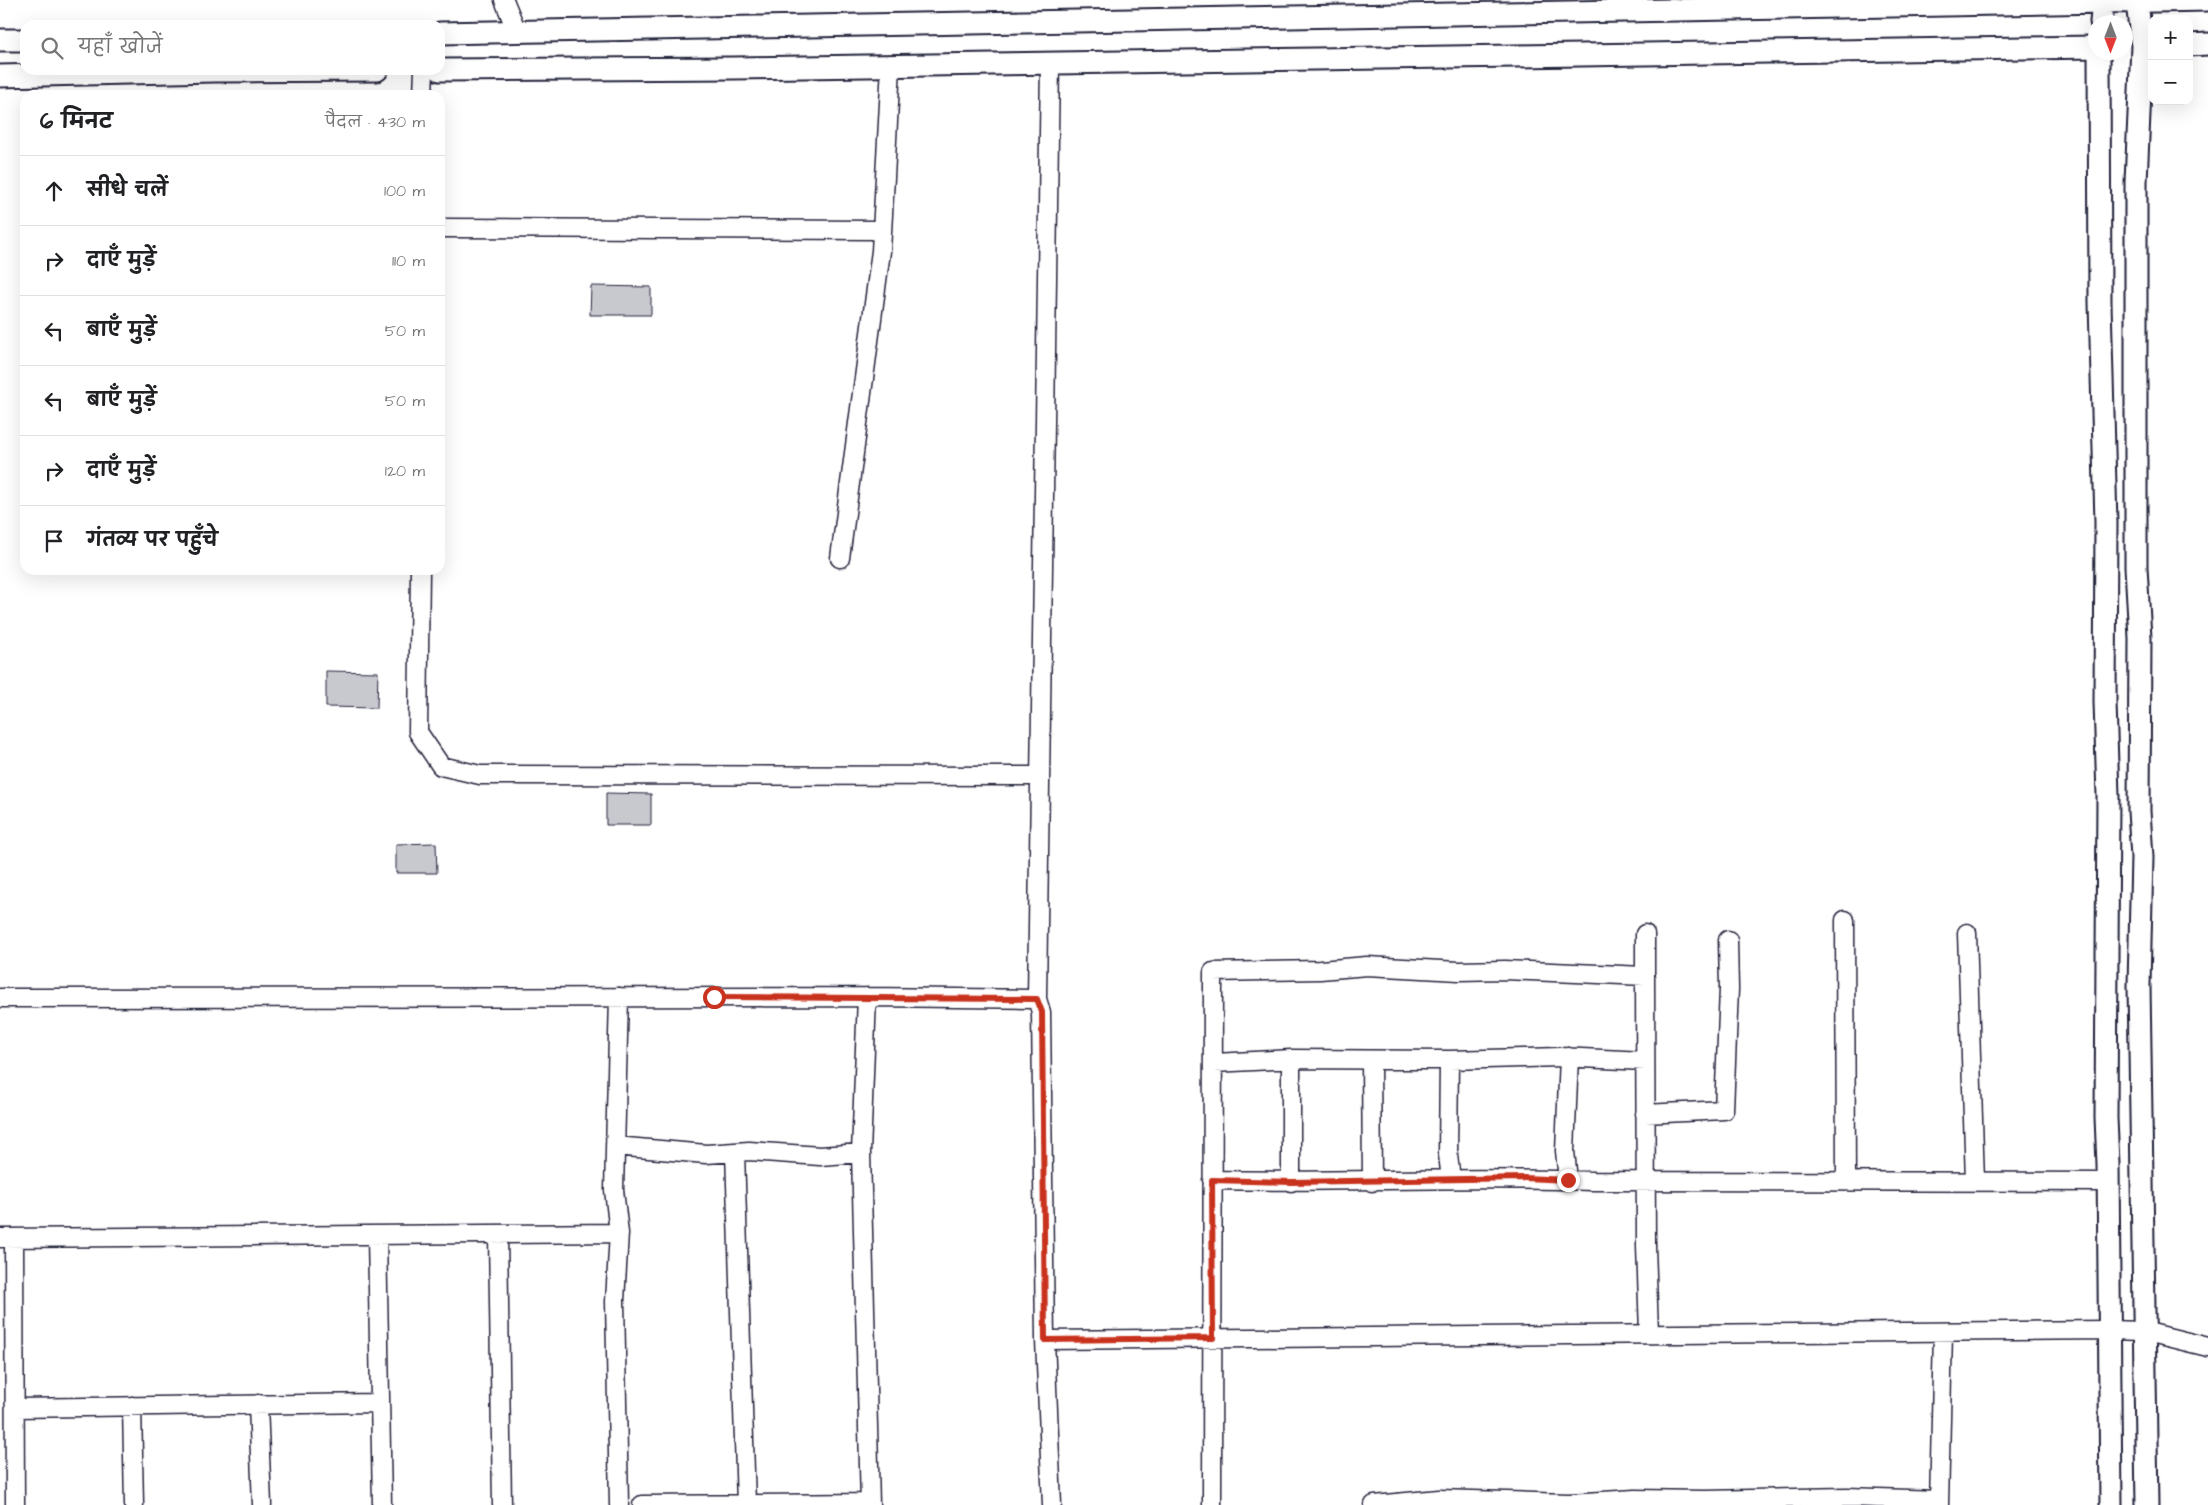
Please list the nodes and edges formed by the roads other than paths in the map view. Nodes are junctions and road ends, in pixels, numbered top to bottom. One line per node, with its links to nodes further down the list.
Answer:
1 (504, 0): 6 (street)
2 (2208, 0): 3 (street)
3 (2137, 1): 5 (street); 12 (street)
4 (1539, 7): 5 (street); 6 (street)
5 (2102, 8)
6 (517, 32): 7 (street)
7 (445, 33)
8 (0, 40): 9 (street)
9 (20, 40)
10 (2208, 44): 11 (street)
11 (2193, 45)
12 (2140, 46): 60 (street)
13 (2088, 47): 15 (street)
14 (2099, 60): 54 (street)
15 (1050, 63): 16 (street); 26 (street)
16 (891, 66): 17 (street); 23 (street)
17 (445, 70)
18 (36, 75): 20 (street)
19 (424, 75): 21 (street)
20 (0, 76)
21 (423, 90)
22 (445, 228): 23 (street)
23 (882, 230): 24 (street)
24 (840, 558)
25 (420, 575): 26 (street)
26 (1040, 776): 35 (street)
27 (1844, 920): 50 (street)
28 (1967, 932): 51 (street)
29 (1645, 934): 31 (street)
30 (1728, 940): 42 (street)
31 (1645, 976): 40 (street); 41 (street)
32 (867, 996): 33 (street); 35 (street); 45 (street)
33 (619, 997): 34 (street); 43 (street)
34 (0, 998)
35 (1037, 999): 64 (street)
36 (1569, 1057): 39 (street); 40 (street); 48 (street)
37 (1291, 1059): 38 (street); 41 (street); 52 (street)
38 (1371, 1060): 39 (street); 53 (street)
39 (1449, 1060): 46 (street)
40 (1645, 1061): 42 (street)
41 (1214, 1063): 47 (street)
42 (1645, 1114): 49 (street)
43 (615, 1146): 44 (street); 55 (street)
44 (735, 1152): 45 (street); 71 (street)
45 (861, 1152): 72 (street)
46 (1451, 1179): 48 (street); 53 (street)
47 (1212, 1180): 52 (street); 63 (street)
48 (1568, 1180): 49 (street)
49 (1646, 1180): 50 (street); 62 (street)
50 (1846, 1180): 51 (street)
51 (1975, 1181): 54 (street)
52 (1291, 1182): 53 (street)
53 (1372, 1182)
54 (2108, 1182): 59 (street)
55 (619, 1233): 56 (street); 78 (street)
56 (498, 1234): 57 (street); 77 (street)
57 (377, 1235): 58 (street); 66 (street)
58 (7, 1238): 69 (street)
59 (2109, 1330): 60 (street); 61 (street); 83 (street)
60 (2144, 1331): 65 (street); 84 (street)
61 (1943, 1332): 62 (street); 70 (street)
62 (1649, 1333): 63 (street)
63 (1213, 1338): 64 (street); 81 (street)
64 (1045, 1340): 80 (street)
65 (2208, 1347)
66 (380, 1403): 67 (street); 76 (street)
67 (258, 1404): 68 (street); 75 (street)
68 (132, 1406): 69 (street); 74 (street)
69 (15, 1408): 73 (street)
70 (1939, 1502): 82 (street)
71 (746, 1504): 72 (street); 79 (street)
72 (870, 1504)
73 (15, 1505)
74 (134, 1505)
75 (262, 1505)
76 (382, 1505)
77 (502, 1505)
78 (619, 1505)
79 (642, 1505)
80 (1052, 1505)
81 (1212, 1505)
82 (1374, 1505)
83 (2110, 1505)
84 (2147, 1505)

